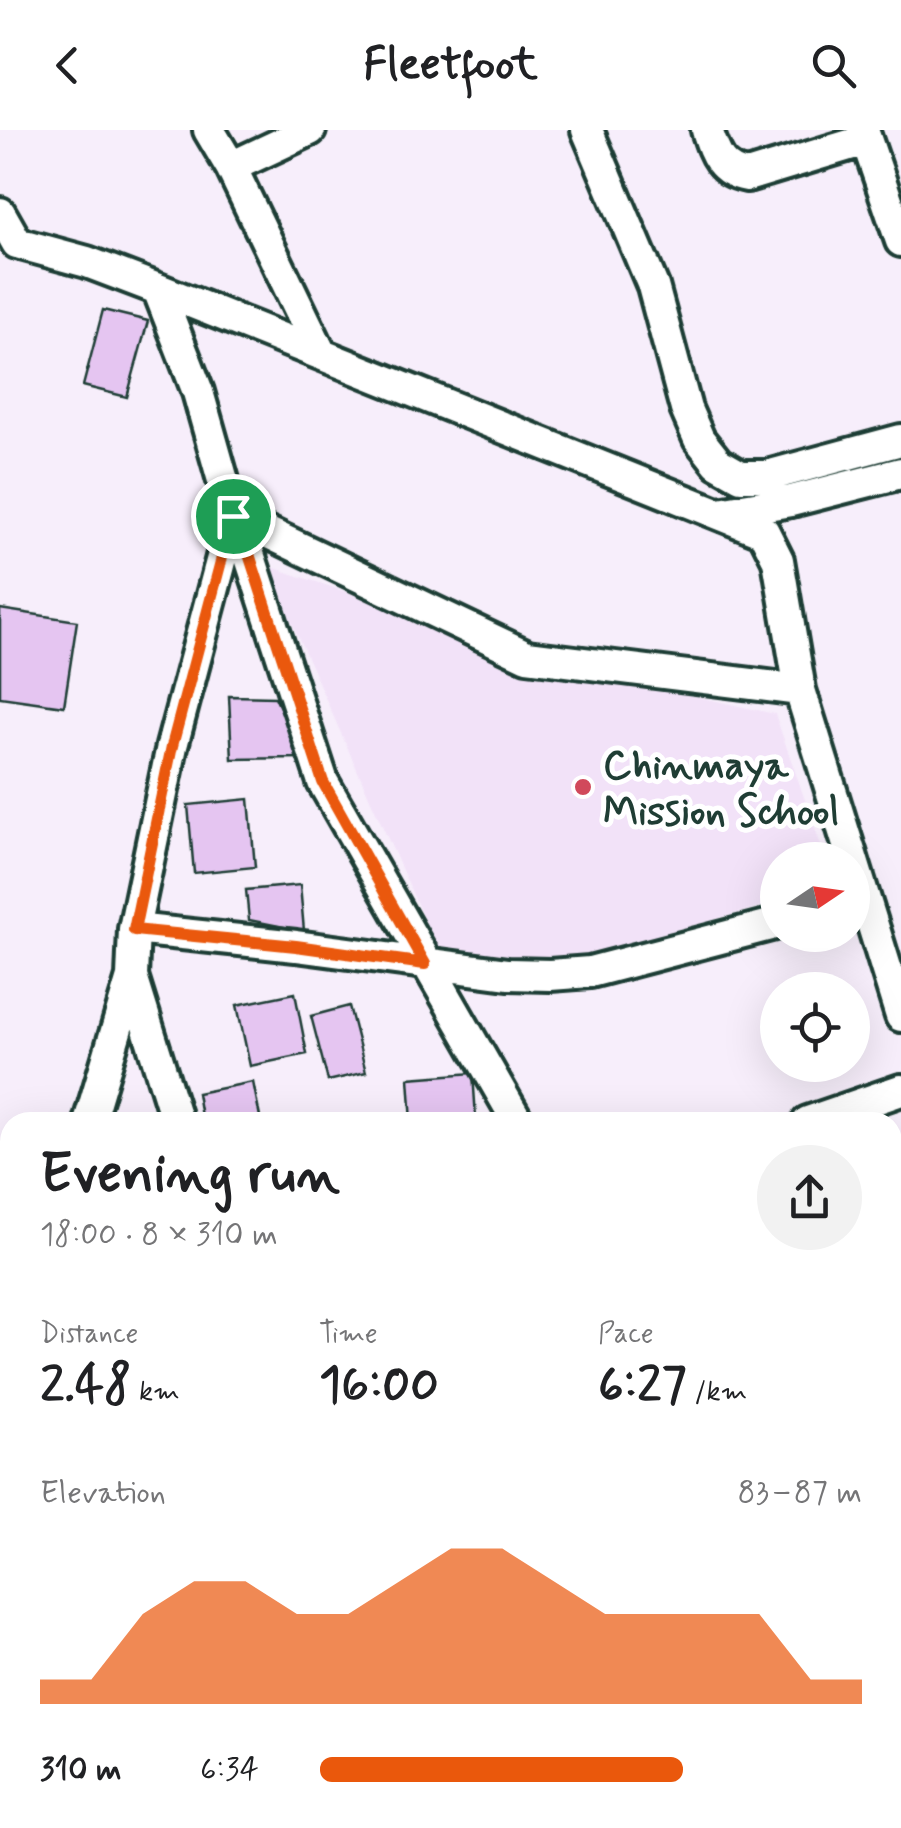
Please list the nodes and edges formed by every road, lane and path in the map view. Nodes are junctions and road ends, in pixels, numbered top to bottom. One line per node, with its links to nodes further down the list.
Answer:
1 (210, 130): 6 (street)
2 (310, 130): 6 (street)
3 (587, 130): 12 (street)
4 (707, 130): 5 (street)
5 (864, 135): 8 (street)
6 (232, 167): 11 (street)
7 (0, 212): 9 (street)
8 (901, 240)
9 (9, 245): 10 (street)
10 (158, 289): 11 (street); 15 (street)
11 (320, 354): 14 (street)
12 (901, 440)
13 (901, 473): 14 (street)
14 (716, 514): 16 (street)
15 (233, 516): 16 (street); 19 (street); 21 (street)
16 (800, 690): 17 (street)
17 (843, 842)
18 (760, 929): 21 (street)
19 (134, 930): 21 (street); 22 (street)
20 (870, 930): 23 (street)
21 (425, 964): 27 (street)
22 (132, 976): 25 (street); 26 (street)
23 (901, 1016)
24 (901, 1090): 28 (street)
25 (92, 1112)
26 (173, 1112)
27 (512, 1112)
28 (837, 1112)

